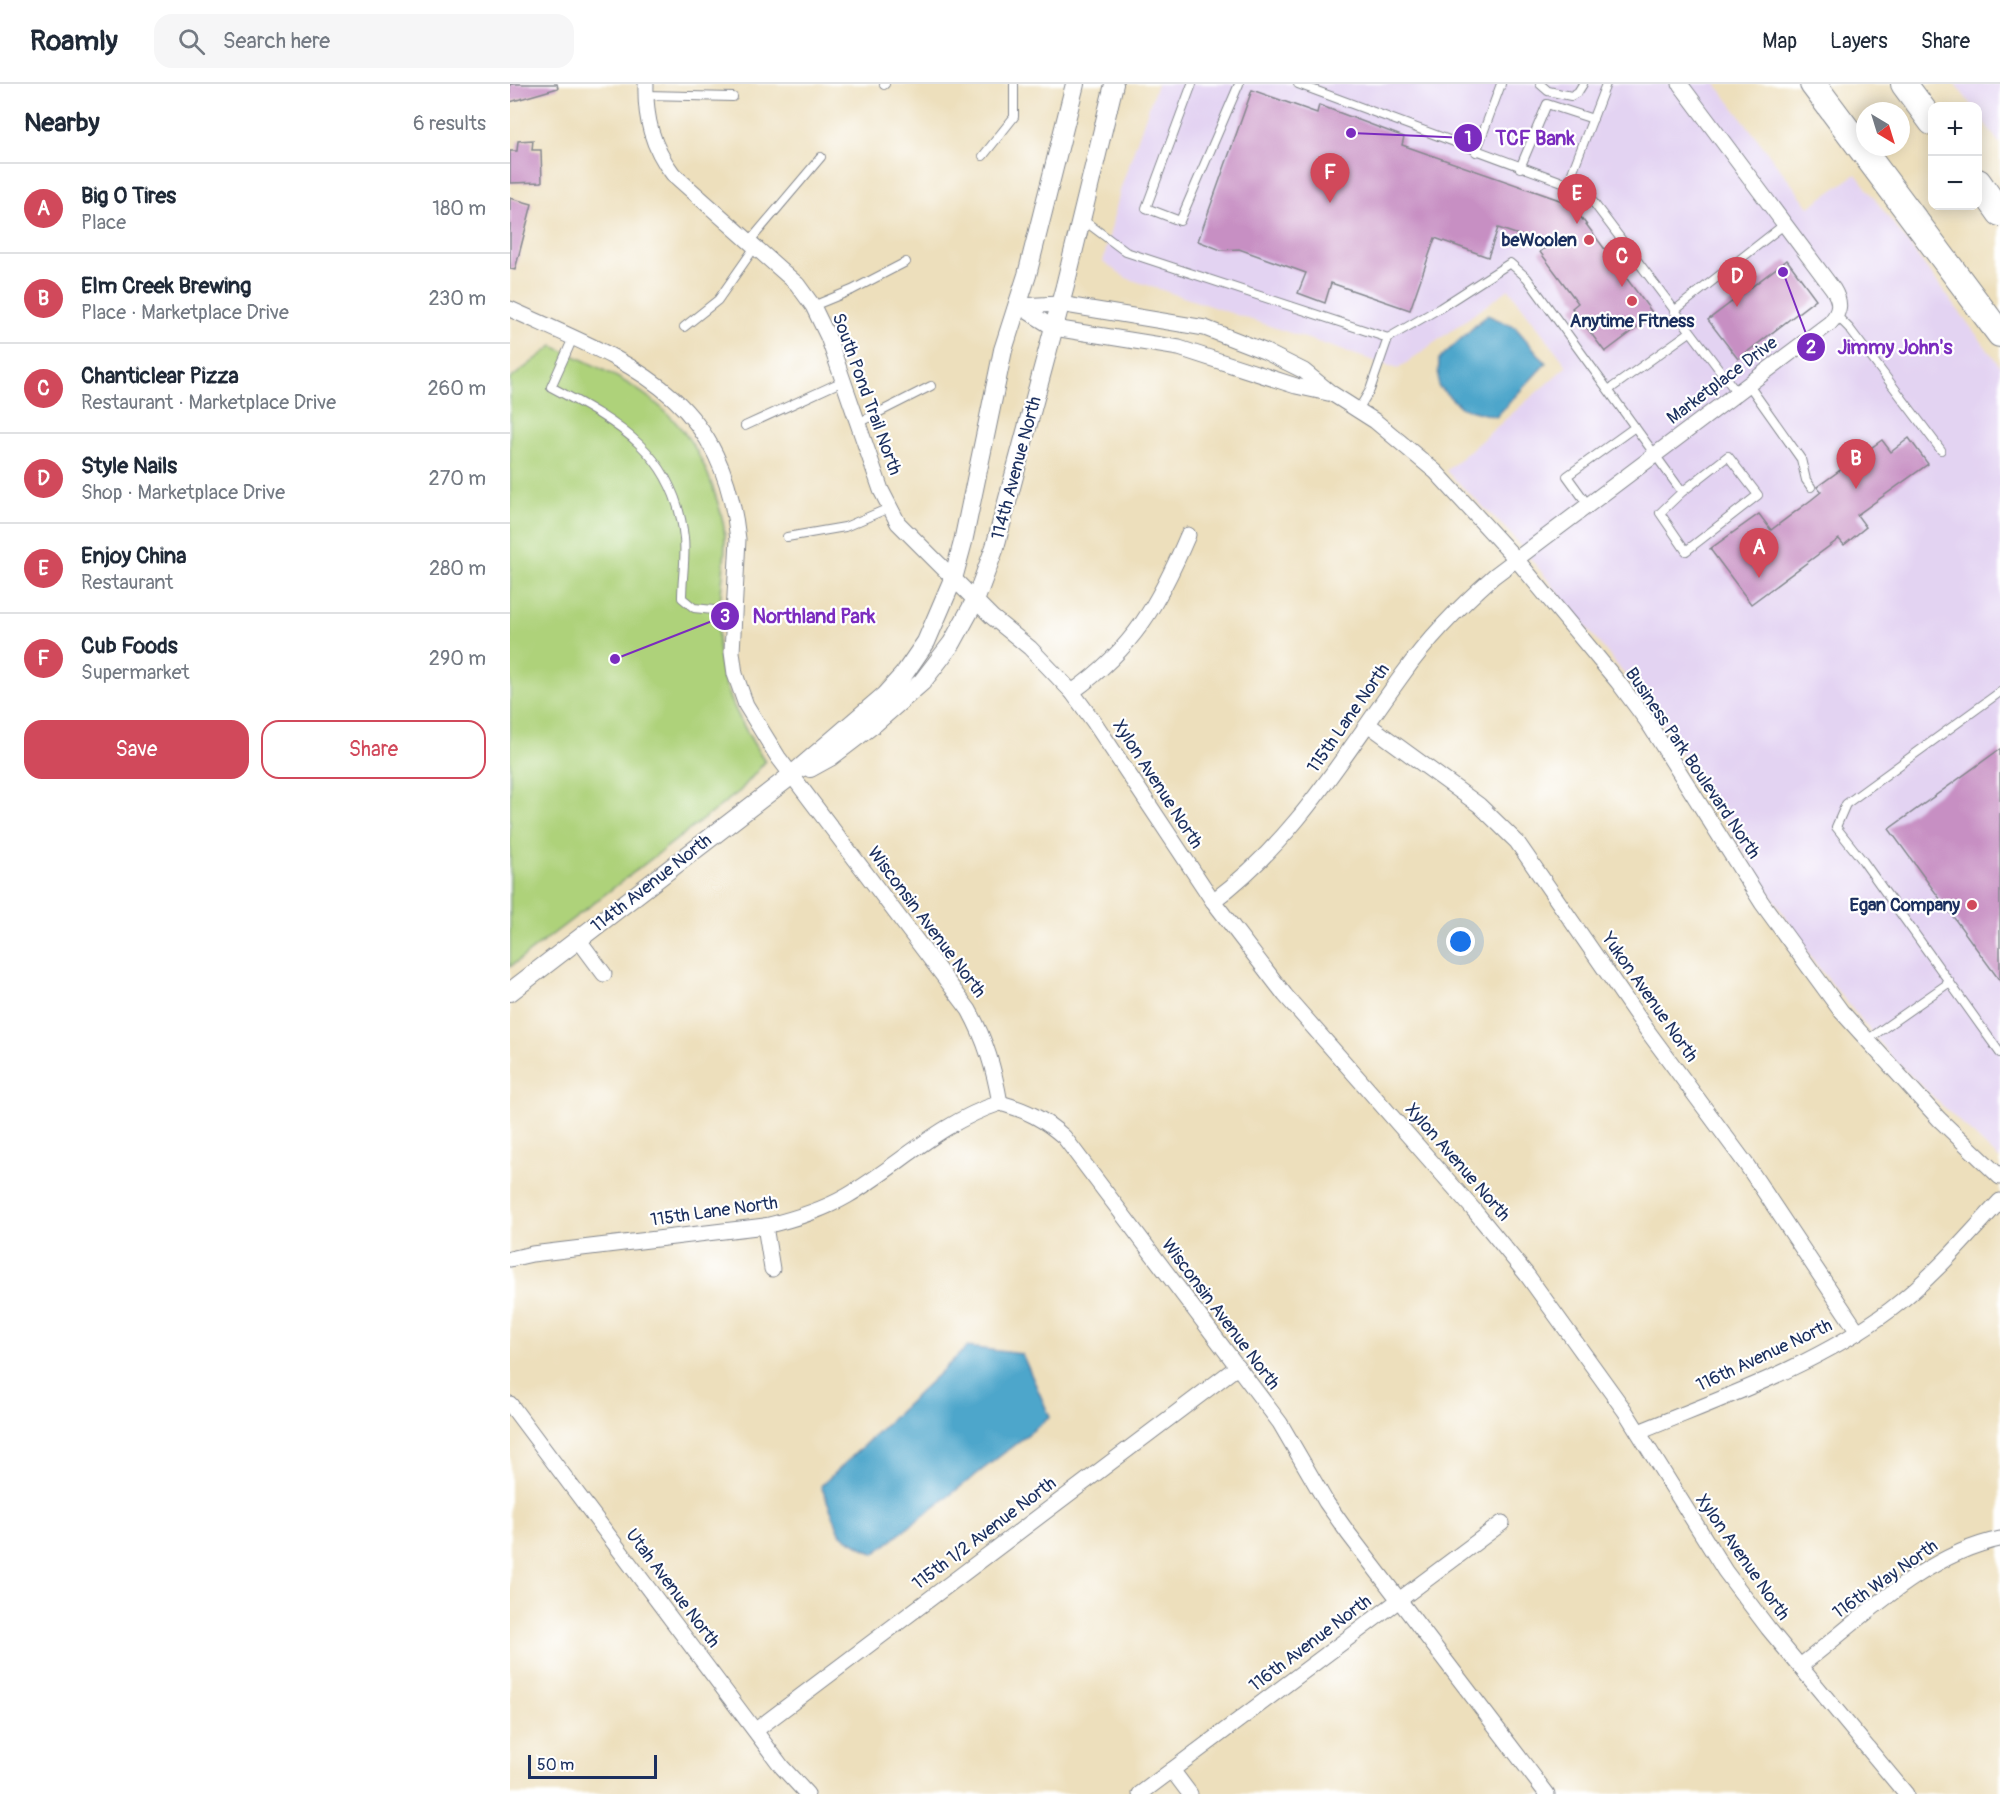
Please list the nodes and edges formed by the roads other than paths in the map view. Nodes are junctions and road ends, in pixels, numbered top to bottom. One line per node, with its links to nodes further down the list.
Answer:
1 (1014, 84): 19 (lane)
2 (1075, 84): 31 (street, 114th Avenue North)
3 (1114, 84): 25 (street, 114th Avenue North)
4 (1192, 84): 5 (lane)
5 (1239, 84)
6 (1298, 84): 18 (lane)
7 (1501, 84): 18 (lane)
8 (1540, 84): 9 (lane)
9 (1583, 84)
10 (1606, 84): 17 (lane)
11 (1680, 84): 26 (street)
12 (1813, 84): 38 (highway)
13 (1904, 84): 16 (highway)
14 (646, 89): 15 (lane); 27 (street, South Pond Trail North)
15 (733, 97)
16 (1928, 117)
17 (1593, 119): 21 (lane); 22 (lane)
18 (1476, 152): 21 (lane)
19 (983, 156)
20 (821, 158): 27 (lane)
21 (1520, 168): 22 (lane)
22 (1567, 186): 33 (lane)
23 (1982, 189): 24 (highway)
24 (2000, 213)
25 (1081, 218): 29 (street, 114th Avenue North); 40 (lane)
26 (1785, 224): 33 (lane); 34 (street)
27 (752, 244): 30 (street, South Pond Trail North); 35 (lane)
28 (906, 262): 30 (lane)
29 (1060, 304): 31 (street, Business Park Boulevard North); 36 (street, 114th Avenue North); 45 (street, Business Park Boulevard North)
30 (813, 306): 41 (street, South Pond Trail North)
31 (1019, 306): 36 (street, Business Park Boulevard North); 59 (street, 114th Avenue North)
32 (510, 309): 39 (street, Wisconsin Avenue North)
33 (1674, 311): 37 (lane)
34 (1837, 316): 44 (street, Marketplace Drive); 50 (lane)
35 (684, 327)
36 (1054, 328): 45 (street, Business Park Boulevard North); 60 (street, 114th Avenue North)
37 (1690, 332): 43 (lane); 44 (lane)
38 (2000, 334)
39 (573, 338): 61 (street, Wisconsin Avenue North); 61 (lane)
40 (1388, 338): 43 (lane); 46 (lane)
41 (843, 381): 47 (street, South Pond Trail North); 48 (lane)
42 (931, 386): 47 (lane)
43 (1610, 389): 49 (lane)
44 (1742, 389): 51 (street, Marketplace Drive); 52 (lane)
45 (1331, 393): 46 (street, Business Park Boulevard North)
46 (1358, 410): 58 (street, Business Park Boulevard North)
47 (858, 423): 55 (street, South Pond Trail North)
48 (745, 426)
49 (1635, 427): 51 (lane); 54 (lane)
50 (1941, 450)
51 (1655, 454): 53 (lane); 54 (street, Marketplace Drive)
52 (1811, 487)
53 (1682, 492): 53 (lane)
54 (1588, 505): 58 (street, Marketplace Drive)
55 (889, 508): 57 (lane); 59 (street, South Pond Trail North)
56 (1188, 535): 62 (street)
57 (787, 537)
58 (1516, 559): 64 (street, 115th Lane North); 71 (street, Business Park Boulevard North)
59 (952, 579): 60 (street, Xylon Avenue North); 65 (street, 114th Avenue North)
60 (975, 601): 62 (street, Xylon Avenue North); 65 (street, 114th Avenue North)
61 (733, 612): 65 (street, Wisconsin Avenue North)
62 (1072, 692): 66 (street, Xylon Avenue North)
63 (2000, 692): 69 (lane)
64 (1369, 725): 66 (street, 115th Lane North); 79 (street, Yukon Avenue North)
65 (792, 775): 67 (street, 114th Avenue North); 73 (street, Wisconsin Avenue North)
66 (1213, 901): 82 (street, Xylon Avenue North)
67 (579, 939): 68 (street); 70 (street, 114th Avenue North)
68 (604, 974)
69 (1950, 982): 71 (lane); 72 (lane)
70 (510, 992)
71 (1866, 1041): 74 (street, Business Park Boulevard North)
72 (2000, 1053)
73 (1000, 1103): 76 (street, 115th Lane North); 80 (street, Wisconsin Avenue North)
74 (2000, 1177)
75 (2000, 1201): 79 (street, 116th Avenue North)
76 (765, 1226): 77 (street, 115th Lane North); 78 (street)
77 (510, 1259)
78 (772, 1269)
79 (1858, 1332): 82 (street, 116th Avenue North)
80 (1236, 1367): 85 (street, Wisconsin Avenue North); 87 (street, 115th 1/2 Avenue North)
81 (510, 1404): 87 (street, Utah Avenue North)
82 (1639, 1432): 86 (street, Xylon Avenue North)
83 (1502, 1523): 85 (street, 116th Avenue North)
84 (2000, 1539): 86 (street, 116th Way North)
85 (1399, 1600): 88 (street, 116th Avenue North); 92 (street, Wisconsin Avenue North)
86 (1800, 1666): 93 (street, Xylon Avenue North)
87 (756, 1730): 89 (street, Utah Avenue North)
88 (1172, 1770): 90 (street, 116th Avenue North); 91 (street)
89 (807, 1794)
90 (1140, 1794)
91 (1190, 1794)
92 (1547, 1794)
93 (1906, 1794)

